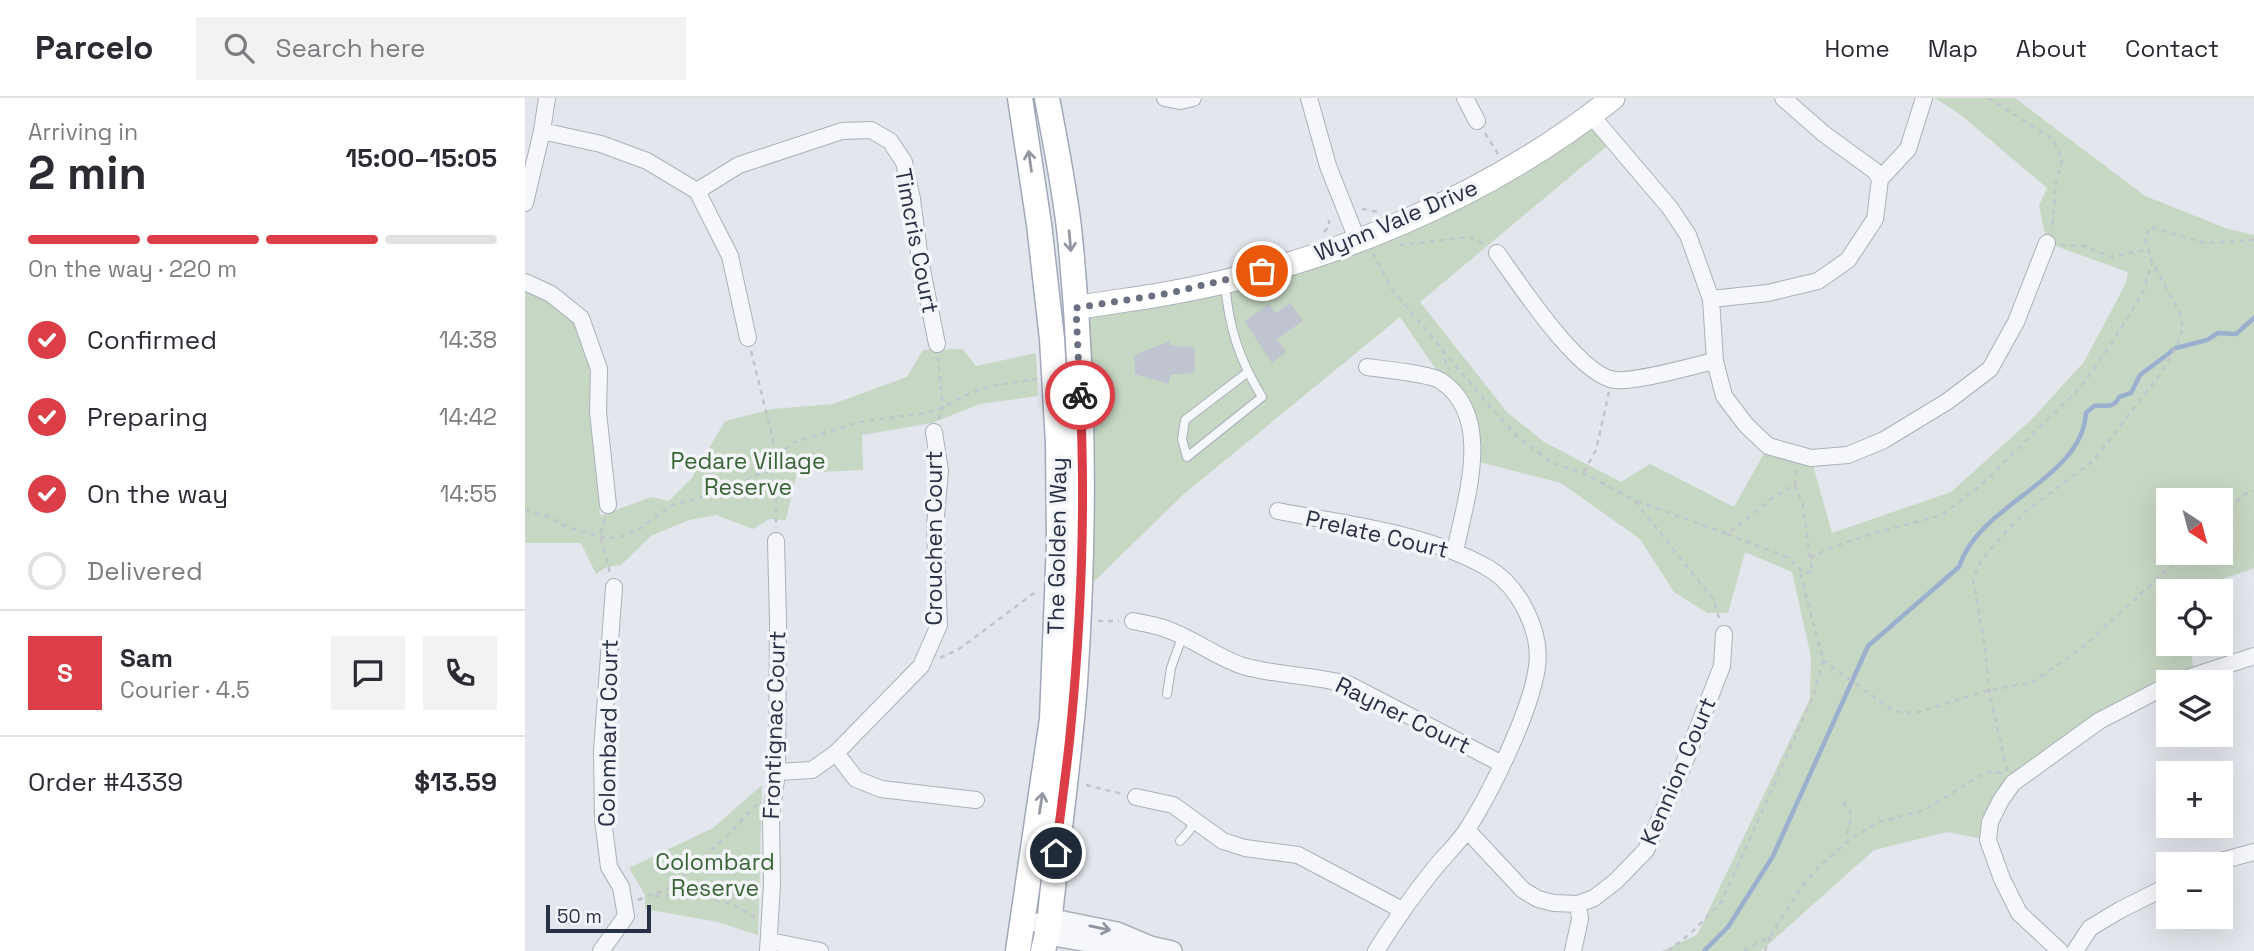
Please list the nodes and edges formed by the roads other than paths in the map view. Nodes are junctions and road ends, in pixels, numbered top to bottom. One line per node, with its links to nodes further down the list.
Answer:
1 (547, 98): 13 (street)
2 (1020, 98): 22 (main road, The Golden Way, one-way to 2)
3 (1047, 98): 24 (main road, The Golden Way, one-way to 24)
4 (1165, 98): 5 (street)
5 (1193, 98)
6 (1309, 98): 17 (street)
7 (1465, 98): 12 (street)
8 (1613, 98): 11 (main road, Wynn Vale Drive)
9 (1783, 98): 14 (street)
10 (1924, 98): 14 (street)
11 (1591, 116): 17 (main road, Wynn Vale Drive); 23 (street)
12 (1477, 121)
13 (542, 131): 15 (street); 16 (street)
14 (1880, 179): 23 (street)
15 (697, 191): 25 (street); 27 (street, Timcris Court)
16 (525, 203)
17 (1362, 238): 20 (main road, Wynn Vale Drive)
18 (2047, 243): 28 (street)
19 (1497, 253): 28 (street)
20 (1224, 281): 24 (main road, Wynn Vale Drive); 30 (lane)
21 (525, 282): 32 (street)
22 (1047, 286): 24 (main road); 26 (main road, The Golden Way)
23 (1711, 299): 28 (street)
24 (1076, 308): 26 (main road); 58 (main road, The Golden Way)
25 (748, 338)
26 (1052, 340): 57 (main road, The Golden Way, one-way to 26)
27 (937, 344)
28 (1715, 361)
29 (1367, 367): 35 (street)
30 (1248, 372): 30 (lane)
31 (934, 432): 44 (street, Crouchen Court)
32 (608, 505)
33 (1278, 511): 35 (street, Prelate Court)
34 (776, 541): 46 (street, Frontignac Court)
35 (1455, 552): 45 (street, Prelate Court)
36 (614, 587): 60 (street, Colombard Court)
37 (1133, 621): 39 (street, Rayner Court)
38 (1724, 634): 55 (street, Kennion Court)
39 (1182, 637): 43 (lane); 45 (street, Rayner Court)
40 (2254, 656): 41 (street)
41 (2211, 670)
42 (2156, 691): 67 (street)
43 (1167, 694)
44 (836, 753): 46 (street, Crouchen Court); 48 (street)
45 (1502, 764): 50 (street, Prelate Court)
46 (776, 778): 59 (street, Frontignac Court)
47 (1136, 797): 49 (street)
48 (976, 800)
49 (1196, 819): 51 (lane); 56 (street)
50 (1467, 830): 55 (street); 56 (street, Prelate Court)
51 (1180, 841)
52 (2254, 852): 53 (street)
53 (2233, 858)
54 (2156, 892): 68 (street)
55 (1577, 905): 66 (street)
56 (1402, 910): 65 (street, Prelate Court)
57 (1024, 919): 58 (street); 62 (main road, The Golden Way)
58 (1049, 925): 63 (main road, The Golden Way); 64 (street)
59 (769, 941): 61 (street)
60 (601, 951)
61 (820, 951)
62 (1018, 951)
63 (1043, 951)
64 (1172, 951)
65 (1376, 951)
66 (1573, 951)
67 (2060, 951)
68 (2075, 951)

